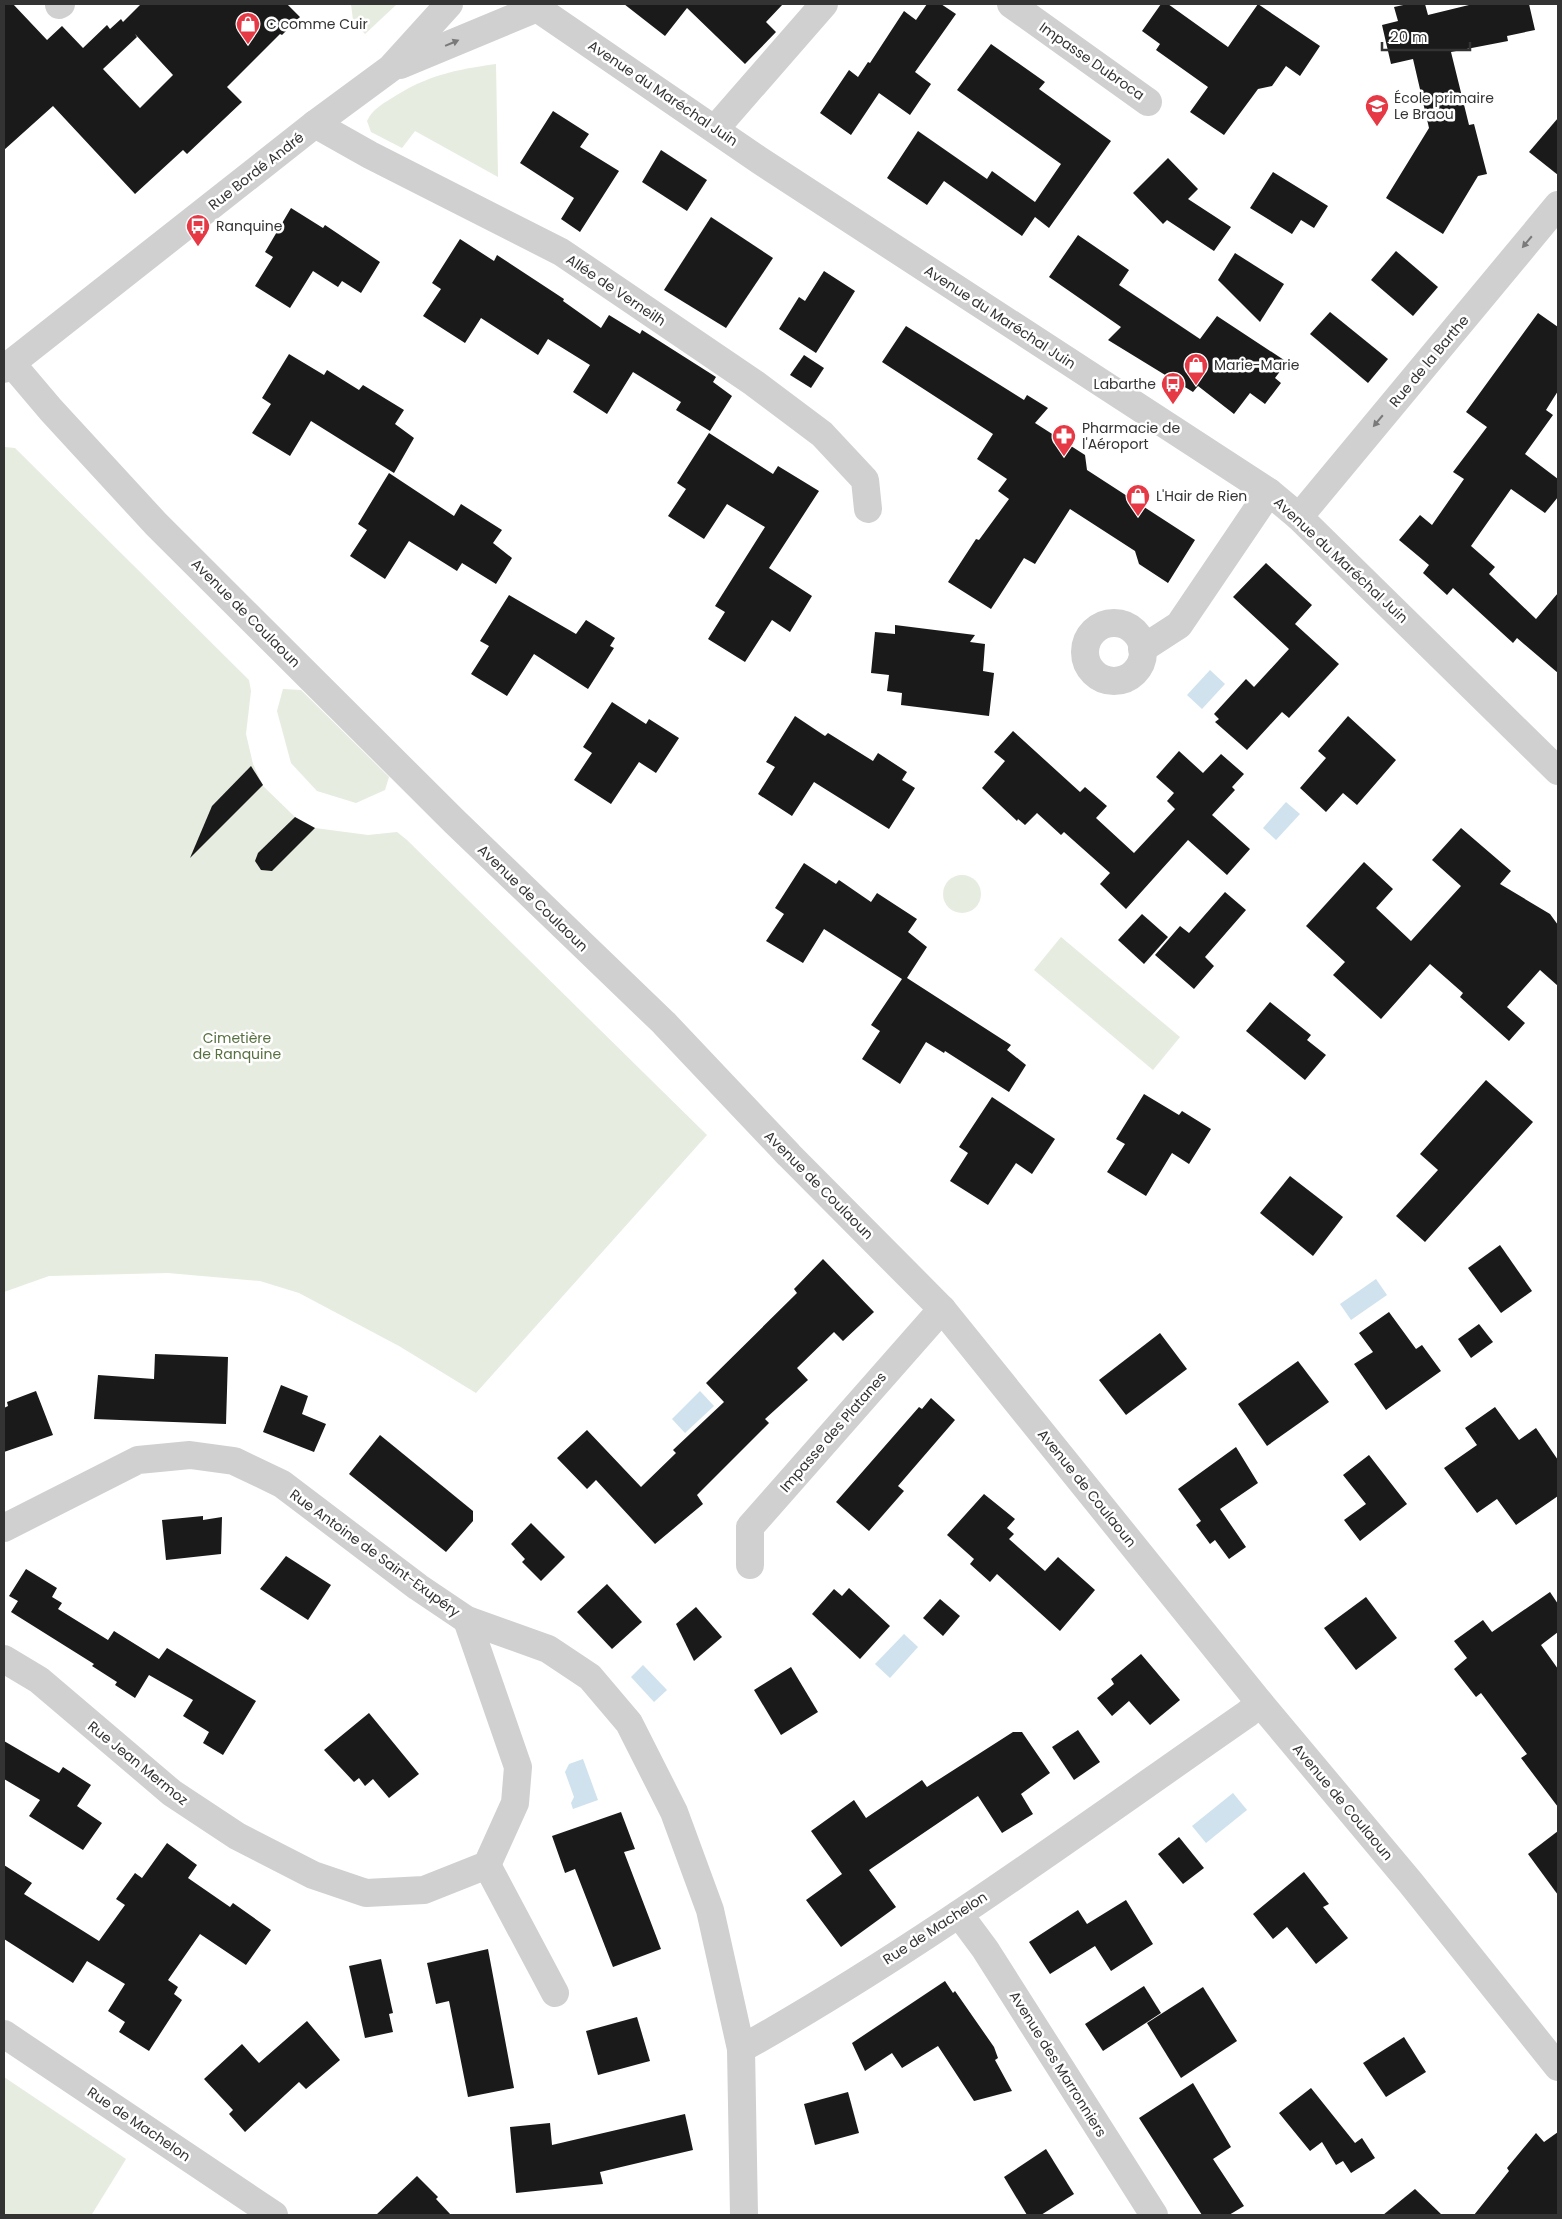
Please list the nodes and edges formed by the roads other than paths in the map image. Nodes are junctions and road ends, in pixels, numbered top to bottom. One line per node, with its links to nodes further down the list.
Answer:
1 (449, 4): 5 (street, Rue Bordé André)
2 (824, 4): 8 (street)
3 (1011, 4): 6 (street, Impasse Dubroca)
4 (534, 6): 5 (street, Rue Bordé André, one-way to 4); 8 (street, Avenue du Maréchal Juin)
5 (391, 68): 7 (street, Rue Bordé André)
6 (1148, 102)
7 (315, 124): 10 (street, Rue Bordé André); 12 (street, Allée de Verneilh)
8 (715, 129): 11 (street, Avenue du Maréchal Juin)
9 (1558, 205): 13 (street, Rue de la Barthe, one-way to 13)
10 (8, 366): 16 (street, Avenue de Coulaoun)
11 (1269, 492): 13 (street, Avenue du Maréchal Juin); 14 (street)
12 (868, 510)
13 (1299, 516): 15 (street, Avenue du Maréchal Juin)
14 (1142, 649)
15 (1556, 765)
16 (942, 1309): 18 (street, Impasse des Platanes); 21 (street, Avenue de Coulaoun)
17 (4, 1528): 19 (street, Rue Antoine de Saint-Exupéry)
18 (750, 1565)
19 (466, 1620): 22 (street); 26 (street, Rue Antoine de Saint-Exupéry)
20 (4, 1659): 22 (street, Rue Jean Mermoz)
21 (1260, 1703): 23 (street, Rue de Machelon); 27 (street, Avenue de Coulaoun)
22 (487, 1865): 24 (street)
23 (960, 1914): 26 (street, Rue de Machelon); 30 (street, Avenue des Marronniers)
24 (554, 1993)
25 (4, 2034): 28 (street, Rue de Machelon)
26 (741, 2049): 29 (street)
27 (1558, 2068)
28 (274, 2215)
29 (744, 2215)
30 (1154, 2215)

